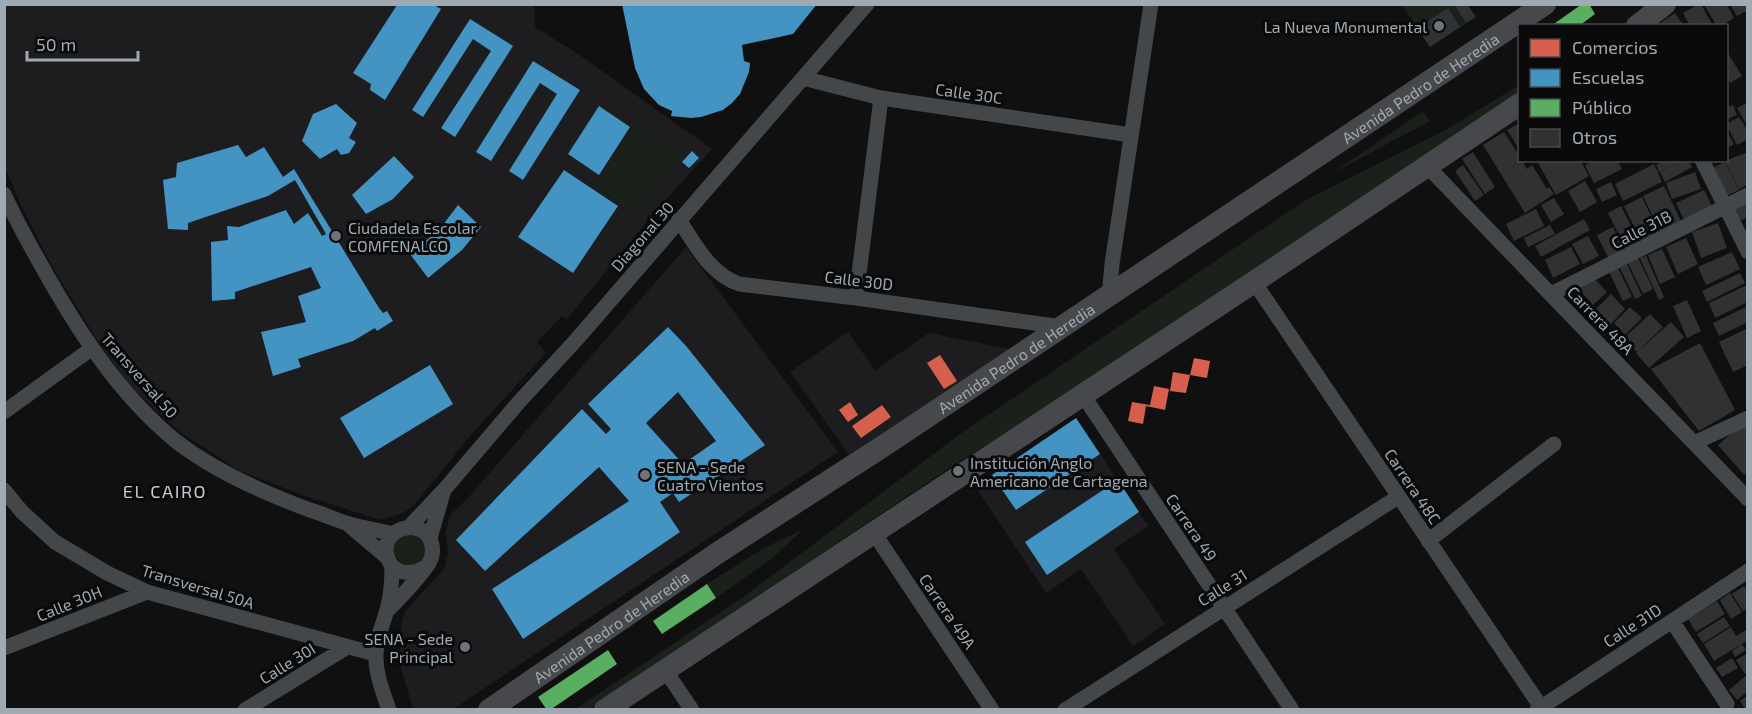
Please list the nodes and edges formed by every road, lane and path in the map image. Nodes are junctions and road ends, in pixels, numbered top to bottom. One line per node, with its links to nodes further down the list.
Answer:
1 (867, 4): 6 (street, Diagonal 30)
2 (1151, 4): 9 (street)
3 (1545, 4): 20 (highway, Avenida Pedro de Heredia)
4 (1665, 4): 5 (highway)
5 (1640, 24)
6 (803, 78): 7 (street, Calle 30C); 16 (street, Diagonal 30)
7 (881, 98): 9 (street, Calle 30C); 21 (street)
8 (1518, 105): 11 (highway)
9 (1131, 135): 20 (street)
10 (1703, 162): 14 (street)
11 (1427, 166): 18 (highway); 19 (street, Carrera 48A)
12 (4, 194): 15 (street, Transversal 50)
13 (1748, 195): 14 (street, Calle 31B)
14 (1724, 207): 17 (street); 19 (street, Calle 31B)
15 (9, 219): 23 (street, Transversal 50)
16 (679, 220): 21 (street, Calle 30D); 30 (street, Diagonal 30)
17 (1748, 252)
18 (1254, 282): 24 (highway); 31 (street, Carrera 48C)
19 (1551, 294): 27 (street, Carrera 48A)
20 (1109, 296): 22 (highway, Avenida Pedro de Heredia)
21 (856, 298): 22 (street, Calle 30D)
22 (1062, 327): 54 (highway, Avenida Pedro de Heredia)
23 (91, 350): 25 (street); 33 (street, Transversal 50)
24 (1083, 395): 35 (highway); 43 (street, Carrera 49)
25 (4, 412)
26 (1748, 418): 27 (street)
27 (1694, 443): 32 (street, Carrera 48A)
28 (1554, 444): 38 (street)
29 (4, 490): 42 (street, Transversal 50A)
30 (444, 490): 34 (street, Diagonal 30); 37 (street, Diagonal 30)
31 (1398, 497): 38 (street, Carrera 48C); 43 (street, Calle 31)
32 (1748, 499)
33 (348, 524): 36 (street, Transversal 50); 39 (street, Transversal 50)
34 (409, 527): 36 (street); 37 (street)
35 (874, 533): 49 (highway); 57 (street, Carrera 49A)
36 (393, 534): 39 (street)
37 (430, 538): 40 (street)
38 (1428, 541): 51 (street, Carrera 48C)
39 (390, 562): 40 (street); 44 (street)
40 (424, 568): 44 (street)
41 (1748, 572): 45 (street, Calle 31D)
42 (147, 592): 46 (street, Transversal 50A); 47 (street, Calle 30H)
43 (1224, 607): 58 (street, Calle 31); 59 (street, Carrera 49)
44 (386, 612): 48 (street)
45 (1672, 621): 50 (street); 51 (street, Calle 31D)
46 (347, 646): 48 (street, Transversal 50A); 52 (street, Calle 30I)
47 (4, 648)
48 (375, 654): 53 (street)
49 (665, 670): 55 (highway); 56 (street)
50 (1727, 704)
51 (1541, 709)
52 (245, 710)
53 (389, 710)
54 (489, 710)
55 (605, 710)
56 (692, 710)
57 (992, 710)
58 (1065, 710)
59 (1292, 710)

